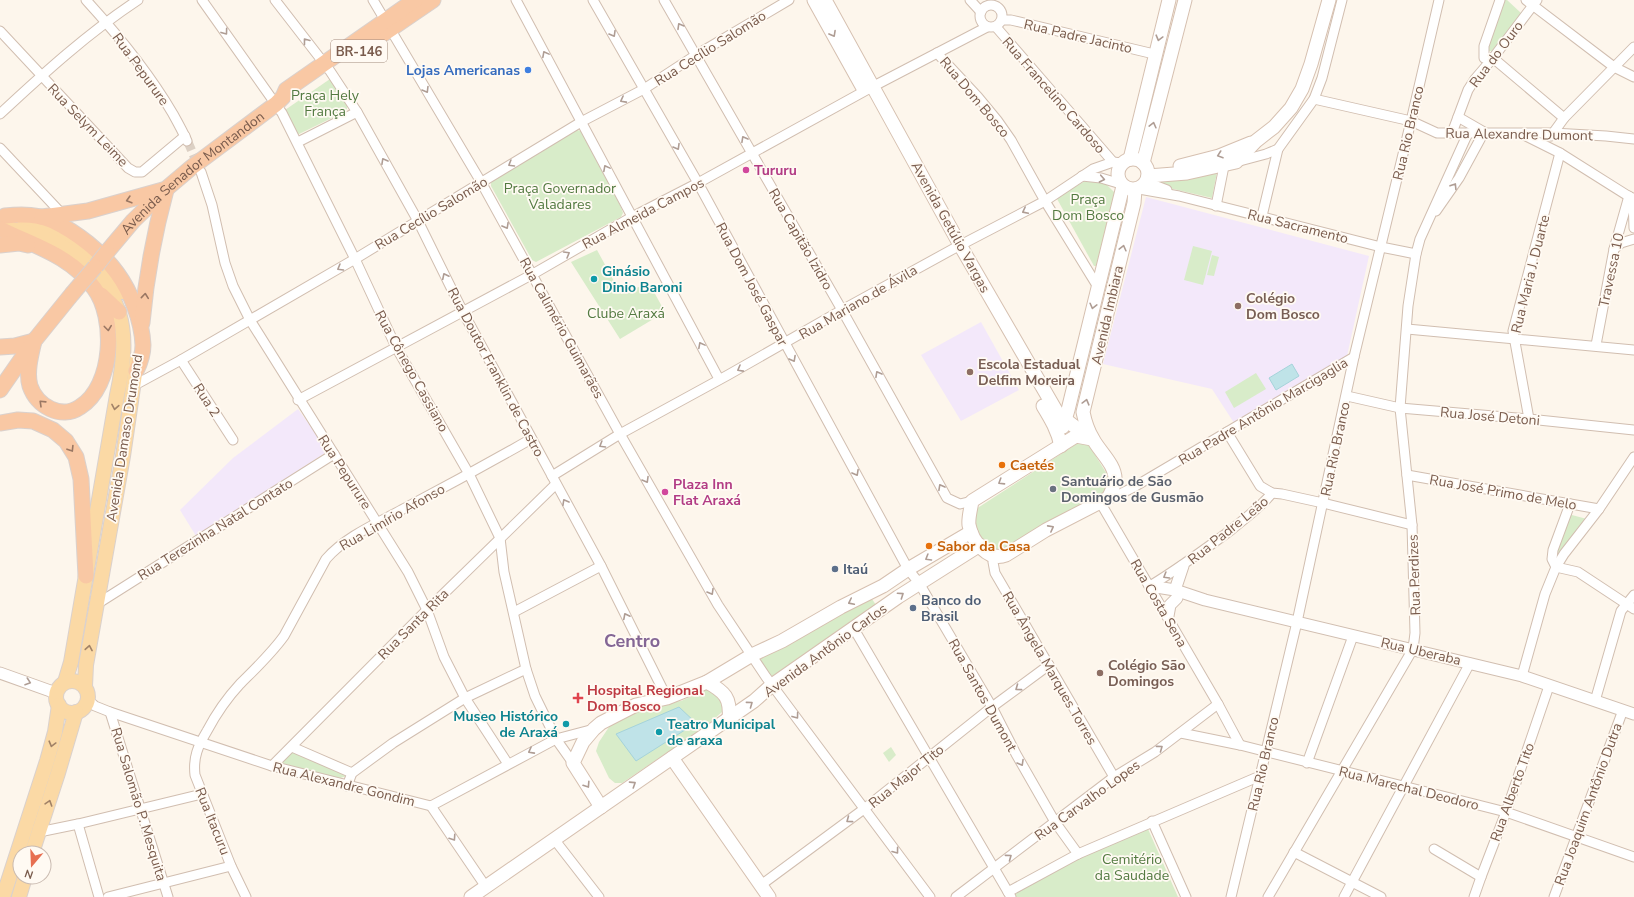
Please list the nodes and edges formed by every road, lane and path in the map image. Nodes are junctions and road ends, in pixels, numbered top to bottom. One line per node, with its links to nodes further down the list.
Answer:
1 (86, 0): 24 (street, Rua Pepurure)
2 (138, 0): 24 (street)
3 (202, 0): 39 (street, Rua Cônego Cassiano, one-way to 39)
4 (275, 0): 34 (street, Rua Doutor Franklin de Castro, one-way to 4)
5 (373, 0): 25 (street, Rua Calimério Guimarães)
6 (415, 0): 25 (highway, Avenida Senador Montandon / BR-146)
7 (433, 0): 25 (highway, Avenida Senador Montandon / BR-146)
8 (516, 0): 46 (street, one-way to 8)
9 (593, 0): 37 (street, Rua Dom José Gaspar, one-way to 37)
10 (664, 0): 30 (street, Rua Capitão Izidro, one-way to 10)
11 (789, 0): 30 (street, Rua Cecílio Salomão)
12 (814, 0): 38 (main road, Avenida Getúlio Vargas, one-way to 38)
13 (825, 0): 38 (main road, Avenida Getúlio Vargas)
14 (970, 0): 23 (street)
15 (1169, 0): 31 (main road, one-way to 31)
16 (1185, 0): 67 (main road, Avenida Imbiara, one-way to 16)
17 (1329, 0): 54 (main road)
18 (1342, 0): 40 (street)
19 (1438, 0): 45 (street, Rua Rio Branco)
20 (1500, 0): 32 (street)
21 (1532, 2): 32 (street, Rua do Ouro); 33 (street)
22 (992, 3): 23 (street); 26 (street)
23 (981, 12): 26 (street)
24 (106, 21): 35 (street); 52 (street, Rua Pepurure)
25 (388, 25): 34 (highway, Avenida Senador Montandon / BR-146); 68 (street, Rua Calimério Guimarães, one-way to 68)
26 (995, 25): 29 (street, Rua Almeida Campos); 31 (street, Rua Padre Jacinto); 61 (street, Rua Francelino Cardoso)
27 (0, 30): 35 (street, Rua Selym Leime)
28 (1634, 47): 33 (street)
29 (937, 53): 38 (street, Rua Almeida Campos); 72 (street, Rua Dom Bosco)
30 (696, 54): 37 (street, Rua Cecílio Salomão); 59 (street, Rua Capitão Izidro, one-way to 30)
31 (1154, 54): 61 (main road)
32 (1493, 58): 43 (street, Rua do Ouro); 44 (street)
33 (1614, 67): 36 (street); 44 (street)
34 (327, 68): 39 (highway, Avenida Senador Montandon / BR-146); 41 (street, Rua Doutor Franklin de Castro)
35 (41, 76): 42 (street); 52 (street, Rua Selym Leime)
36 (1634, 77)
37 (644, 89): 46 (street, Rua Cecílio Salomão, one-way to 46); 69 (street, Rua Dom José Gaspar, one-way to 69)
38 (868, 89): 59 (street, Rua Almeida Campos); 85 (main road, Avenida Getúlio Vargas)
39 (277, 99): 55 (street, Rua Cônego Cassiano); 70 (highway, Avenida Senador Montandon / BR-146)
40 (1314, 99): 45 (street, Rua Alexandre Dumont); 58 (street)
41 (357, 112): 55 (street); 79 (street, Rua Doutor Franklin de Castro, one-way to 41)
42 (0, 114)
43 (1458, 117): 47 (street); 49 (street, Rua do Ouro)
44 (1564, 118): 51 (street)
45 (1411, 121): 49 (street, Rua Alexandre Dumont); 86 (street, Rua Rio Branco)
46 (582, 122): 68 (street, Rua Cecílio Salomão, one-way to 68); 77 (street, one-way to 46)
47 (1484, 132): 48 (street, Rua Alexandre Dumont); 50 (street, Rua Alexandre Dumont); 78 (street, one-way to 47)
48 (1519, 132): 51 (street, Rua Alexandre Dumont); 56 (street)
49 (1452, 133): 50 (street, Rua Alexandre Dumont)
50 (1468, 133): 78 (street)
51 (1553, 133): 53 (street, Rua Alexandre Dumont); 56 (street)
52 (186, 139)
53 (1634, 139)
54 (1256, 141): 62 (main road); 64 (main road, one-way to 64)
55 (298, 142): 89 (street, Rua Cônego Cassiano)
56 (1545, 145): 60 (street)
57 (0, 148): 74 (street)
58 (1278, 149): 62 (street); 75 (street)
59 (751, 153): 69 (street, Rua Almeida Campos); 93 (street, Rua Capitão Izidro)
60 (1560, 153): 71 (street); 99 (street, Rua Maria J. Duarte)
61 (1121, 162): 66 (street, Rua Mariano de Ávila); 67 (main road); 67 (main road)
62 (1236, 162): 63 (main road)
63 (1224, 166): 64 (main road); 73 (street)
64 (1187, 169): 67 (main road)
65 (201, 172): 96 (street, Rua Pepurure)
66 (1082, 176): 67 (street, one-way to 67); 72 (street, Rua Mariano de Ávila)
67 (1138, 180): 73 (street, Rua Sacramento); 91 (main road, Avenida Imbiara); 109 (main road, Avenida Imbiara, one-way to 67)
68 (481, 182): 79 (street, Rua Cecílio Salomão); 90 (street, Rua Calimério Guimarães, one-way to 90)
69 (698, 184): 77 (street, Rua Almeida Campos); 101 (street, Rua Dom José Gaspar)
70 (166, 189): 74 (highway, one-way to 74); 98 (highway, one-way to 70); 100 (highway, Avenida Senador Montandon / BR-146, bridge)
71 (1632, 197): 81 (street); 87 (street, Travessa 10)
72 (1045, 201): 85 (street, Rua Mariano de Ávila, one-way to 85); 91 (street, Rua Dom Bosco)
73 (1216, 206): 75 (street, Rua Sacramento)
74 (63, 215): 76 (highway)
75 (1262, 216): 86 (street, Rua Sacramento)
76 (42, 217): 80 (highway); 98 (highway)
77 (632, 217): 90 (street, Rua Almeida Campos, one-way to 77); 111 (street, one-way to 77)
78 (1431, 217): 88 (street, Rua Perdizes)
79 (418, 221): 89 (street, Rua Cecílio Salomão); 95 (street, Rua Doutor Franklin de Castro, one-way to 79)
80 (1, 222): 84 (highway); 94 (main road, Avenida Damaso Drumond); 110 (main road, Avenida Damaso Drumond)
81 (1634, 228)
82 (1634, 239): 87 (street)
83 (0, 244): 84 (highway)
84 (43, 247): 92 (highway)
85 (956, 247): 93 (street, Rua Mariano de Ávila); 118 (main road, Avenida Getúlio Vargas); 126 (main road, Avenida Getúlio Vargas)
86 (1381, 247): 88 (street, Rua Sacramento); 106 (street, Rua Rio Branco)
87 (1614, 249): 102 (street, Travessa 10)
88 (1416, 254): 97 (street, Rua Perdizes)
89 (355, 259): 96 (street, Rua Cecílio Salomão, one-way to 96); 104 (street, Rua Cônego Cassiano)
90 (533, 274): 95 (street, Rua Almeida Campos); 122 (street, Rua Calimério Guimarães)
91 (1098, 287): 108 (main road, Avenida Imbiara, one-way to 108)
92 (95, 288): 94 (highway); 100 (highway, one-way to 100)
93 (842, 310): 101 (street, Rua Mariano de Ávila); 134 (street, Rua Capitão Izidro, one-way to 93)
94 (119, 312): 148 (main road, Avenida Damaso Drumond, one-way to 148)
95 (463, 312): 104 (street, Rua Almeida Campos); 125 (street, Rua Doutor Franklin de Castro)
96 (250, 320): 107 (street, Rua Cecílio Salomão); 115 (street, Rua Pepurure)
97 (1407, 329): 99 (street); 116 (street, Rua Perdizes)
98 (141, 334): 110 (highway)
99 (1513, 339): 102 (street); 117 (street, Rua Maria J. Duarte)
100 (34, 341): 103 (highway); 113 (highway, BR-146)
101 (785, 344): 111 (street, Rua Mariano de Ávila, one-way to 111); 147 (street, Rua Dom José Gaspar, one-way to 147)
102 (1596, 345): 105 (street)
103 (0, 347)
104 (396, 347): 115 (street, Rua Almeida Campos); 129 (street, Rua Cônego Cassiano)
105 (1634, 350)
106 (1354, 357): 114 (street, Rua Rio Branco); 121 (street, Rua Padre Antônio Marcigaglia)
107 (181, 360): 112 (street, Rua Cecílio Salomão); 124 (street, Rua 2)
108 (1079, 364): 109 (main road); 118 (main road, Avenida Imbiara)
109 (1095, 368): 123 (main road, Avenida Imbiara, one-way to 109)
110 (136, 371): 112 (main road, Avenida Damaso Drumond)
111 (719, 379): 122 (street, Rua Mariano de Ávila)
112 (133, 386): 153 (main road, Avenida Damaso Drumond)
113 (0, 390)
114 (1347, 396): 116 (street, Rua José Detoni); 135 (street, Rua Rio Branco)
115 (298, 400): 127 (street, Rua Pepurure)
116 (1400, 408): 117 (street, Rua José Detoni); 130 (street, Rua Perdizes)
117 (1529, 419): 120 (street, Rua José Detoni)
118 (1065, 421): 123 (main road, Avenida Getúlio Vargas); 126 (main road, Avenida Imbiara)
119 (0, 424): 148 (highway, one-way to 148)
120 (1634, 430)
121 (1227, 432): 132 (street); 133 (street, Rua Padre Antônio Marcigaglia)
122 (620, 434): 131 (street, Rua Mariano de Ávila, one-way to 131); 162 (street, Rua Calimério Guimarães, one-way to 162)
123 (1092, 439): 126 (main road); 133 (main road)
124 (233, 440)
125 (531, 440): 129 (street, Rua Limírio Afonso); 131 (street, Rua Doutor Franklin de Castro)
126 (1060, 441): 134 (main road, one-way to 134)
127 (334, 454): 138 (street, Rua Pepurure); 153 (street, Rua Terezinha Natal Contato)
128 (1634, 457): 137 (street)
129 (469, 474): 138 (street, Rua Limírio Afonso); 141 (street, Rua Cônego Cassiano)
130 (1407, 475): 136 (street, Rua José Primo de Melo); 139 (street, Rua Perdizes)
131 (554, 480): 141 (street, Rua Santa Rita); 144 (street, Rua Doutor Franklin de Castro, one-way to 131)
132 (1272, 494): 135 (street); 145 (street, Rua Padre Leão)
133 (1104, 500): 143 (main road, one-way to 133); 150 (street, Rua Costa Sena)
134 (972, 501): 140 (main road)
135 (1323, 503): 139 (street); 158 (street, Rua Rio Branco)
136 (1570, 504): 137 (street, Rua José Primo de Melo); 146 (street)
137 (1599, 509): 146 (street)
138 (378, 523): 155 (street, Rua Pepurure); 186 (street, Rua Limírio Afonso)
139 (1412, 525): 161 (street, Rua Perdizes)
140 (971, 532): 142 (main road); 147 (main road, Avenida Antônio Carlos, one-way to 147)
141 (500, 538): 155 (street, Rua Santa Rita); 156 (street, Rua Cônego Cassiano)
142 (980, 545): 143 (main road); 149 (main road, Avenida Antônio Carlos)
143 (994, 556): 164 (street, Rua Ângela Marques Torres)
144 (601, 566): 156 (street); 174 (street, Rua Doutor Franklin de Castro, one-way to 144)
145 (1183, 566): 150 (street, Rua Padre Leão, one-way to 150); 151 (street)
146 (1556, 567): 154 (street); 167 (street)
147 (908, 569): 149 (street, Rua Santos Dumont); 162 (main road, Avenida Antônio Carlos, one-way to 162)
148 (86, 576): 171 (main road, Avenida Damaso Drumond)
149 (919, 584): 159 (main road, Avenida Antônio Carlos, one-way to 149); 177 (street, Rua Santos Dumont)
150 (1152, 589): 151 (street, Rua Uberaba); 157 (street, Rua Costa Sena)
151 (1176, 594): 157 (street); 158 (street, Rua Uberaba)
152 (1634, 595): 154 (street)
153 (97, 604): 172 (main road, Avenida Damaso Drumond, one-way to 153)
154 (1630, 607): 175 (street)
155 (427, 610): 173 (street, Rua Pepurure); 188 (street, Rua Santa Rita)
156 (514, 612): 165 (street, Rua Cônego Cassiano)
157 (1168, 616): 176 (street, Rua Costa Sena)
158 (1297, 622): 160 (street, Rua Uberaba); 189 (street, Rua Rio Branco)
159 (854, 629): 169 (main road, Avenida Antônio Carlos); 190 (street)
160 (1353, 636): 161 (street, Rua Uberaba); 193 (street)
161 (1413, 649): 163 (street, Rua Uberaba); 196 (street, Rua Perdizes)
162 (752, 655): 168 (main road, Avenida Antônio Carlos); 169 (street, Rua Calimério Guimarães)
163 (1470, 663): 167 (street, Rua Uberaba); 201 (street)
164 (1049, 666): 177 (street, Rua Major Tito, one-way to 177); 199 (street, Rua Ângela Marques Torres)
165 (526, 668): 173 (street); 185 (street, Rua Cônego Cassiano)
166 (0, 672): 171 (street, one-way to 171)
167 (1522, 676): 170 (street, Rua Uberaba)
168 (707, 682): 174 (main road, Avenida Antônio Carlos); 182 (main road)
169 (772, 685): 182 (main road, Avenida Antônio Carlos, one-way to 169); 206 (street, Rua Calimério Guimarães, one-way to 206)
170 (1549, 686): 175 (street, Rua Uberaba); 207 (street, Rua Alberto Tito)
171 (60, 693): 172 (main road); 179 (main road); 228 (main road, Avenida Damaso Drumond, one-way to 228)
172 (86, 693): 179 (main road); 180 (street, Rua Alexandre Gondim)
173 (465, 698): 194 (street, Rua Pepurure); 197 (street)
174 (667, 698): 183 (main road, Avenida Antônio Carlos)
175 (1595, 701): 178 (street, Rua Uberaba)
176 (1218, 704): 184 (street, Rua Carvalho Lopes); 187 (street, Rua Costa Sena)
177 (992, 707): 190 (street, Rua Major Tito); 209 (street, Rua Santos Dumont, one-way to 209)
178 (1623, 710): 181 (street, Rua Uberaba); 212 (street, Rua Joaquim Antônio Dutra)
179 (76, 712): 211 (main road, one-way to 179)
180 (110, 712): 186 (street, Rua Alexandre Gondim); 205 (street, Rua Salomão P. Mesquita)
181 (1634, 714)
182 (729, 719): 191 (main road, Avenida Antônio Carlos)
183 (594, 729): 185 (street, Rua Alexandre Gondim); 192 (main road, Avenida Antônio Carlos)
184 (1181, 733): 187 (street, Rua Marechal Deodoro); 199 (street, Rua Carvalho Lopes, one-way to 184)
185 (556, 739): 192 (street, Rua Cônego Cassiano); 194 (street, Rua Alexandre Gondim, one-way to 194)
186 (200, 743): 195 (street, Rua Alexandre Gondim); 202 (street, Rua Itacuru)
187 (1240, 745): 189 (street, Rua Marechal Deodoro)
188 (292, 747): 195 (street, Rua Santa Rita); 197 (street)
189 (1266, 753): 193 (street, Rua Marechal Deodoro); 198 (street, Rua Rio Branco)
190 (928, 757): 206 (street, Rua Major Tito); 220 (street)
191 (672, 758): 204 (main road, Avenida Antônio Carlos, one-way to 191); 225 (main road)
192 (572, 763): 204 (main road, one-way to 204)
193 (1307, 763): 196 (street, Rua Marechal Deodoro)
194 (508, 764): 203 (street, Rua Alexandre Gondim)
195 (272, 766): 200 (street, Rua Alexandre Gondim)
196 (1342, 771): 201 (street, Rua Marechal Deodoro); 216 (street, Rua Perdizes)
197 (352, 773): 200 (street)
198 (1260, 776): 208 (street); 240 (street, Rua Rio Branco)
199 (1114, 778): 209 (street, Rua Carvalho Lopes)
200 (347, 786): 203 (street, Rua Alexandre Gondim)
201 (1404, 786): 207 (street, Rua Marechal Deodoro); 222 (street)
202 (202, 794): 205 (street); 219 (street, Rua Itacuru)
203 (432, 806): 226 (street, one-way to 226)
204 (601, 807): 213 (main road, Avenida Antônio Carlos)
205 (141, 809): 210 (street); 223 (street, Rua Salomão P. Mesquita)
206 (864, 809): 225 (street, Rua Major Tito, one-way to 225); 237 (street, Rua Calimério Guimarães, one-way to 237)
207 (1506, 812): 212 (street, Rua Marechal Deodoro); 221 (street, Rua Alberto Tito)
208 (1152, 821): 217 (street); 239 (street)
209 (1055, 822): 217 (street, Rua Santos Dumont); 220 (street, Rua Carvalho Lopes, one-way to 209)
210 (78, 824): 211 (street); 230 (street)
211 (39, 832): 214 (main road)
212 (1577, 836): 218 (street, Rua Marechal Deodoro); 245 (street, Rua Joaquim Antônio Dutra)
213 (554, 839): 226 (main road, Avenida Antônio Carlos); 235 (street)
214 (35, 845)
215 (1434, 849): 221 (street)
216 (1294, 852): 222 (street); 241 (street, Rua Perdizes)
217 (1078, 854): 227 (street)
218 (1634, 856)
219 (231, 866): 223 (street); 233 (street, Rua Itacuru)
220 (993, 868): 227 (street); 238 (street, Rua Carvalho Lopes)
221 (1481, 877): 244 (street, Rua Alberto Tito)
222 (1352, 882): 242 (street); 243 (street)
223 (164, 883): 231 (street); 232 (street, Rua Salomão P. Mesquita)
224 (22, 885): 229 (main road)
225 (762, 885): 236 (main road)
226 (486, 887): 234 (main road, Avenida Antônio Carlos)
227 (1010, 895)
228 (3, 897)
229 (18, 897)
230 (99, 897)
231 (108, 897)
232 (168, 897)
233 (246, 897)
234 (471, 897)
235 (599, 897)
236 (769, 897)
237 (930, 897)
238 (956, 897)
239 (1186, 897)
240 (1231, 897)
241 (1268, 897)
242 (1344, 897)
243 (1381, 897)
244 (1474, 897)
245 (1554, 897)

